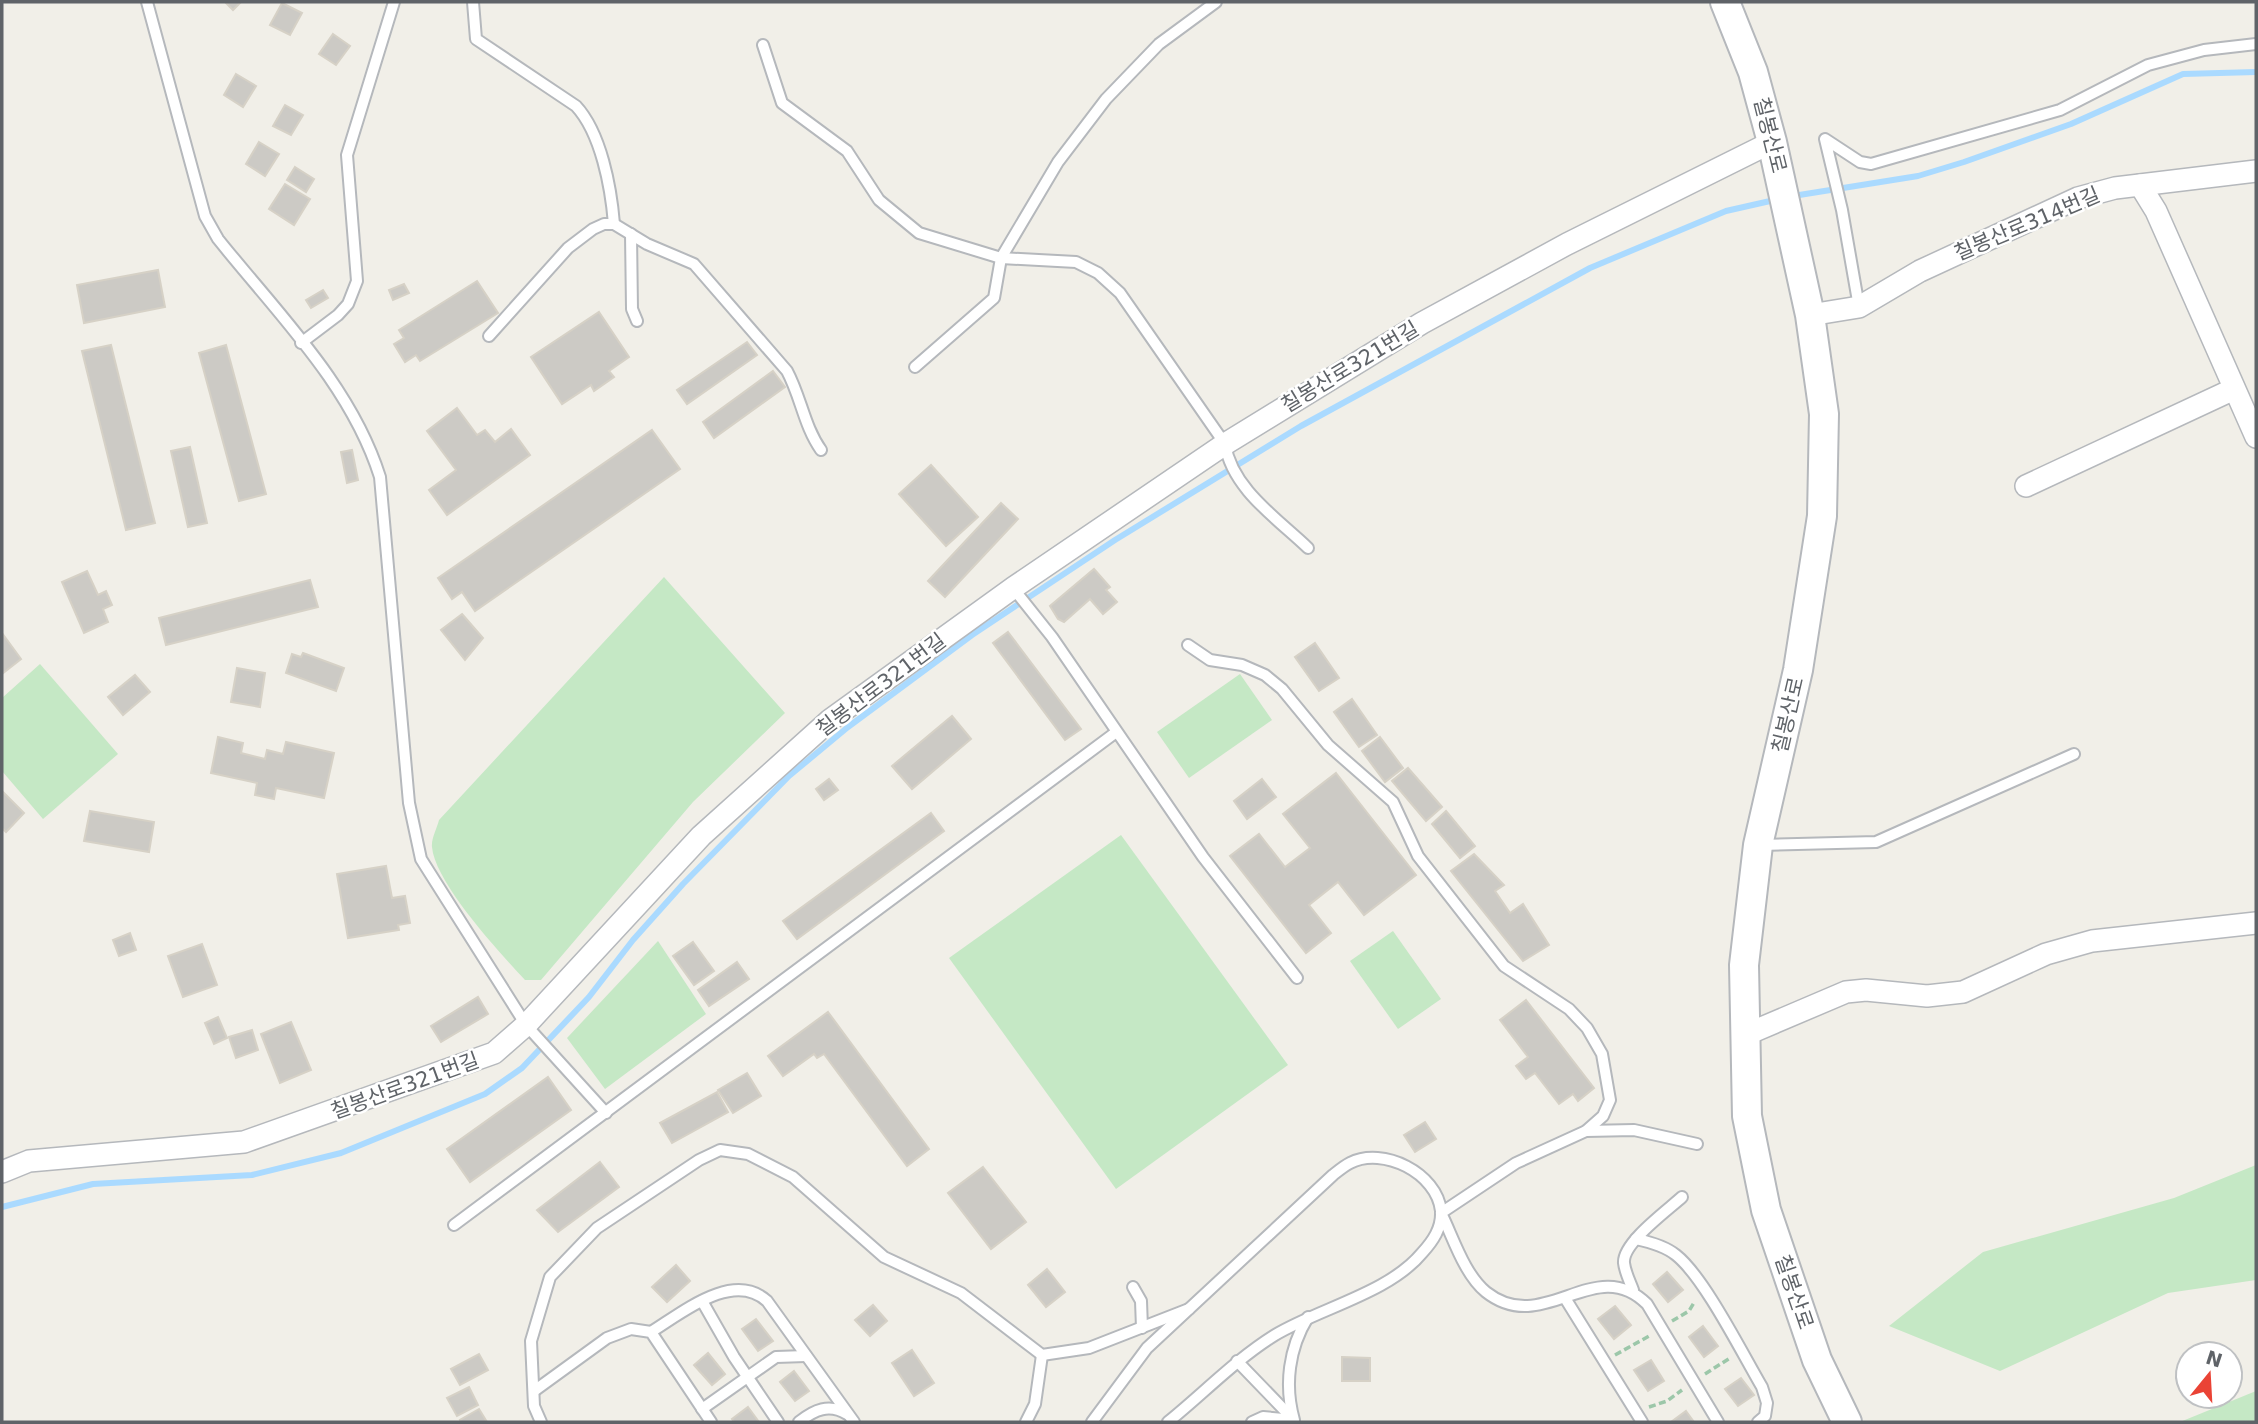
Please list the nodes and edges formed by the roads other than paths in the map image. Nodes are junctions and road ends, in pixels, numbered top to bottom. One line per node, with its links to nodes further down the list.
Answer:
1 (147, 2): 18 (lane)
2 (394, 2): 18 (lane)
3 (473, 2): 11 (lane)
4 (1216, 2): 13 (lane)
5 (1725, 2): 8 (street, 칠봉산로)
6 (2256, 44): 14 (lane)
7 (764, 45): 13 (lane)
8 (1775, 155): 15 (street, 칠봉산로); 23 (street, 칠봉산로321번길)
9 (2256, 171): 10 (street, 칠봉산로314번길)
10 (2140, 185): 14 (street, 칠봉산로314번길); 20 (street)
11 (614, 224): 12 (lane); 17 (lane)
12 (631, 234): 16 (lane); 22 (lane)
13 (1000, 258): 19 (lane); 23 (lane)
14 (1859, 307): 15 (street, 칠봉산로314번길)
15 (1810, 315): 30 (street, 칠봉산로)
16 (637, 321)
17 (489, 336)
18 (301, 343): 33 (lane)
19 (915, 367)
20 (2234, 389): 21 (street); 24 (street)
21 (2256, 437)
22 (821, 450)
23 (1226, 451): 25 (lane); 26 (street, 칠봉산로321번길)
24 (2026, 486)
25 (1308, 548)
26 (1013, 588): 28 (lane); 33 (street, 칠봉산로321번길)
27 (1188, 645): 36 (lane)
28 (1115, 733): 32 (lane); 35 (lane)
29 (2074, 754): 30 (lane)
30 (1758, 845): 34 (street, 칠봉산로)
31 (2256, 923): 34 (street)
32 (1297, 978)
33 (526, 1025): 35 (lane); 38 (street, 칠봉산로321번길)
34 (1745, 1035): 70 (street, 칠봉산로)
35 (606, 1113): 41 (lane)
36 (1586, 1131): 37 (lane); 40 (lane)
37 (1698, 1144)
38 (2, 1172)
39 (1682, 1197): 42 (lane)
40 (1441, 1213): 45 (lane); 47 (lane); 48 (lane)
41 (454, 1225)
42 (1636, 1239): 44 (lane); 69 (lane)
43 (1133, 1287): 49 (lane)
44 (1633, 1290): 45 (lane); 68 (lane)
45 (1565, 1298): 67 (lane)
46 (702, 1301): 50 (lane); 52 (lane); 54 (lane)
47 (1189, 1309): 49 (lane); 64 (lane)
48 (1309, 1316): 53 (lane); 58 (lane)
49 (1142, 1328): 51 (lane)
50 (651, 1332): 55 (lane); 56 (lane)
51 (1042, 1355): 55 (lane); 63 (lane)
52 (806, 1356): 54 (lane); 57 (lane)
53 (1237, 1361): 58 (lane); 65 (lane)
54 (748, 1377): 56 (lane); 61 (lane)
55 (534, 1391): 59 (lane)
56 (702, 1409): 60 (lane)
57 (851, 1418): 62 (lane)
58 (1295, 1421): 66 (lane)
59 (541, 1422)
60 (711, 1422)
61 (778, 1422)
62 (799, 1422)
63 (1027, 1422)
64 (1092, 1422)
65 (1168, 1422)
66 (1252, 1422)
67 (1642, 1422)
68 (1718, 1422)
69 (1758, 1422)
70 (1847, 1422)

